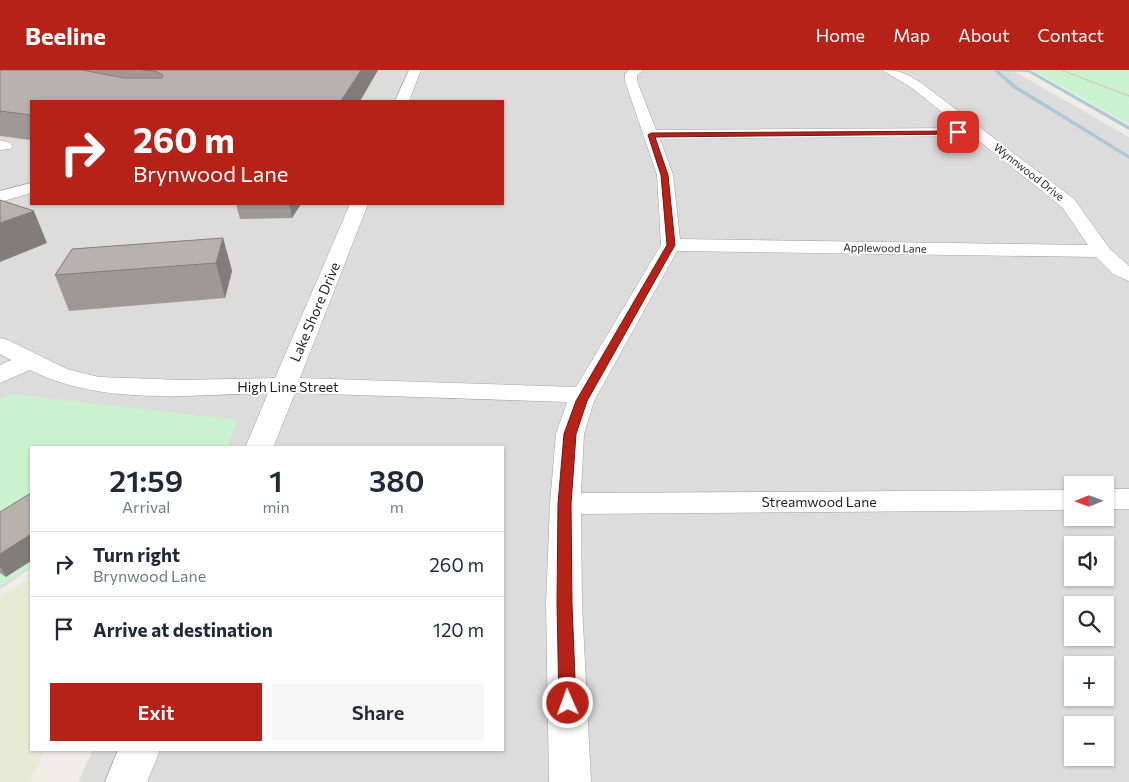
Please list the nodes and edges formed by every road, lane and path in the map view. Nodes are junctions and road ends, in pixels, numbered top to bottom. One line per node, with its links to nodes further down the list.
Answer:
1 (415, 70): 6 (street)
2 (637, 70): 8 (street)
3 (888, 70): 7 (street, Wynnwood Drive)
4 (1061, 70): 5 (path)
5 (1129, 96)
6 (402, 100)
7 (977, 132): 8 (street); 13 (street, Wynnwood Drive)
8 (651, 135): 12 (street)
9 (30, 188): 10 (street)
10 (0, 197)
11 (359, 205): 18 (street, Lake Shore Drive)
12 (671, 245): 13 (street, Applewood Lane); 19 (street)
13 (1100, 251): 14 (street, Wynnwood Drive)
14 (1129, 275)
15 (0, 345): 16 (street, High Line Street)
16 (30, 360): 17 (street); 18 (street, High Line Street)
17 (0, 375)
18 (284, 385): 19 (street, High Line Street); 20 (street, Lake Shore Drive)
19 (585, 395): 24 (street)
20 (260, 446)
21 (1114, 499): 22 (street)
22 (1129, 499)
23 (1064, 500): 24 (street, Streamwood Lane)
24 (564, 504): 27 (street)
25 (138, 751): 26 (street)
26 (126, 782)
27 (570, 782)

